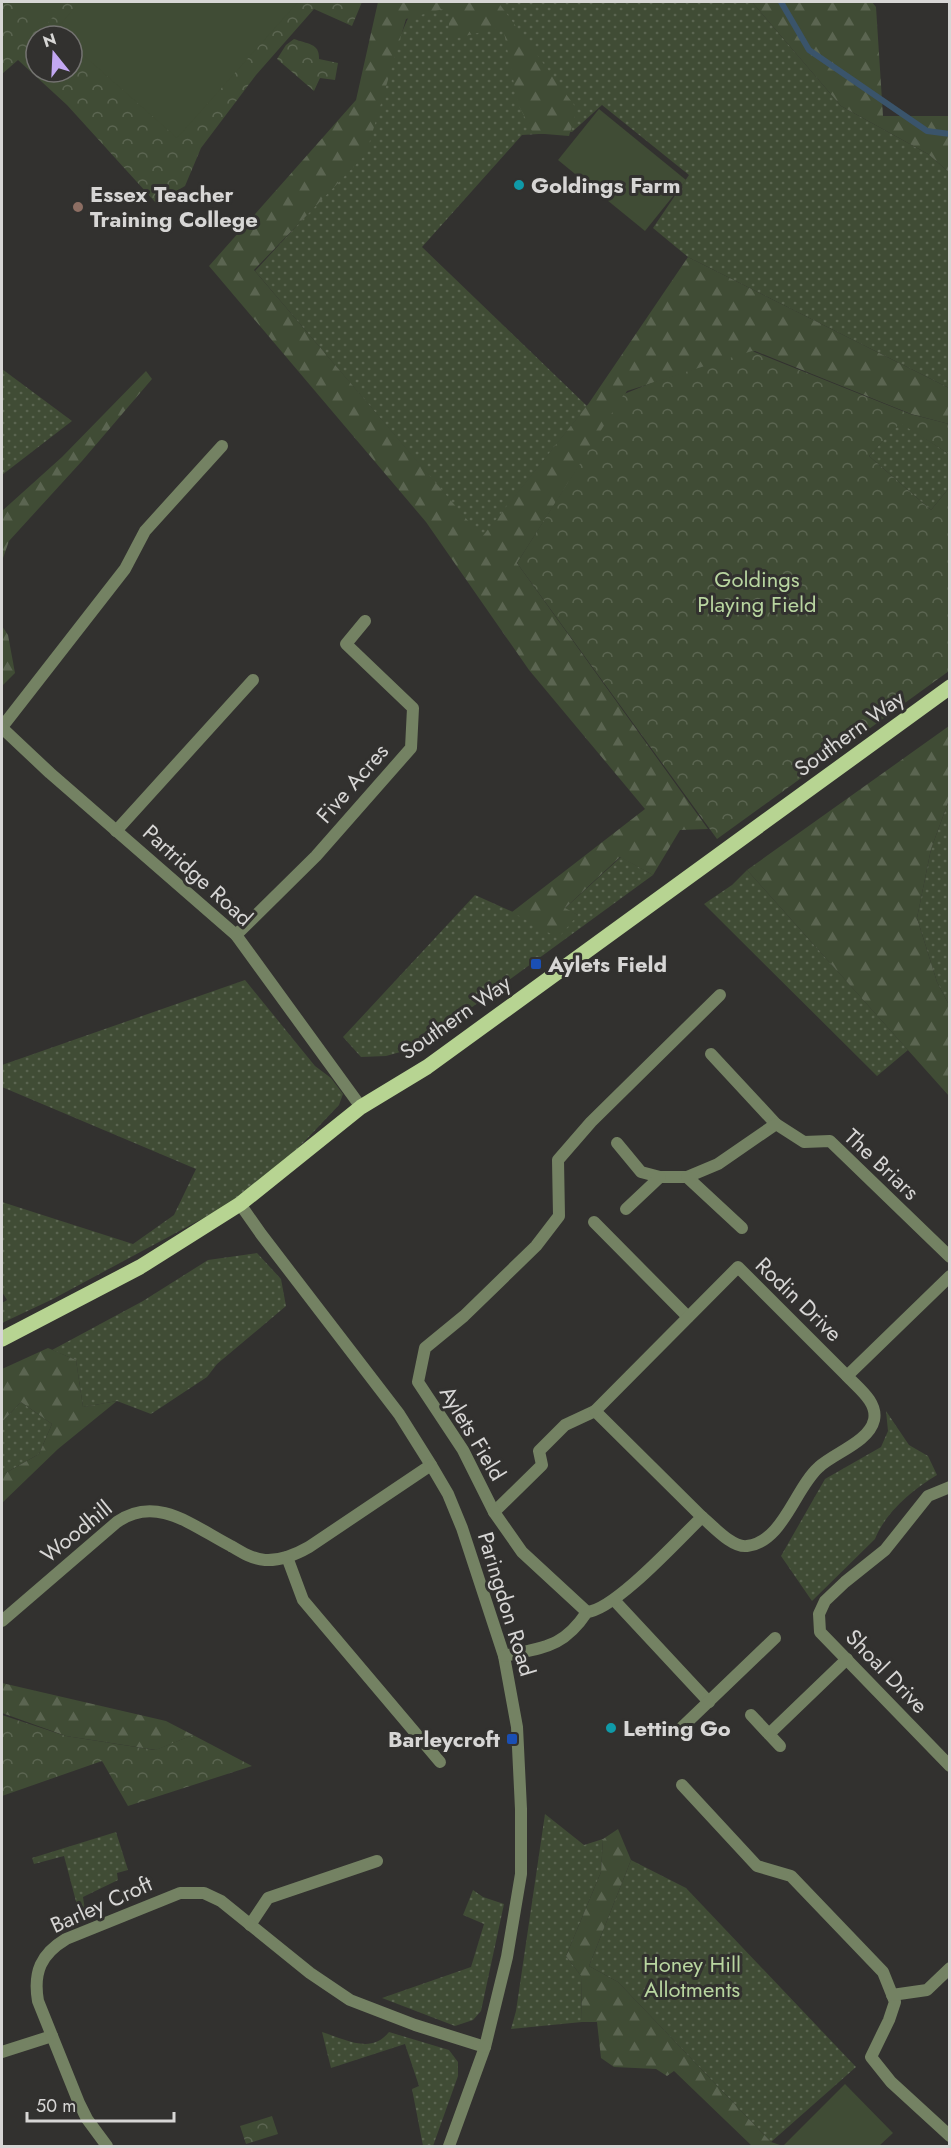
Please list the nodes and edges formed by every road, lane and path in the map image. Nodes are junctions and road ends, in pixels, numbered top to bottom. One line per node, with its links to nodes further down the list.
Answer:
1 (222, 447): 5 (street)
2 (366, 621): 7 (street, Five Acres)
3 (253, 680): 6 (street)
4 (950, 687): 10 (main road, Southern Way)
5 (2, 727): 6 (street, Partridge Road)
6 (116, 831): 7 (street, Partridge Road)
7 (236, 935): 10 (street, Partridge Road)
8 (720, 995): 28 (street, Aylets Field)
9 (711, 1054): 11 (street, The Briars)
10 (361, 1107): 15 (main road, Southern Way)
11 (776, 1124): 14 (street); 19 (street, The Briars)
12 (617, 1143): 13 (street)
13 (660, 1177): 14 (street); 16 (street)
14 (687, 1177): 18 (street)
15 (240, 1204): 22 (main road, Southern Way); 26 (street, Paringdon Road)
16 (626, 1209)
17 (594, 1222): 21 (street)
18 (742, 1228)
19 (950, 1257)
20 (950, 1276): 23 (street, Rodin Drive)
21 (688, 1317): 23 (street, Rodin Drive); 24 (street, Rodin Drive)
22 (2, 1339)
23 (847, 1376): 29 (street)
24 (595, 1411): 25 (street, Rodin Drive); 29 (street)
25 (565, 1425): 28 (street, Aylets Field)
26 (431, 1465): 30 (street, Woodhill); 35 (street, Paringdon Road)
27 (950, 1487): 36 (street, Shoal Drive)
28 (494, 1512): 32 (street, Aylets Field)
29 (702, 1517): 31 (street)
30 (287, 1557): 33 (street, Woodhill); 42 (street)
31 (614, 1600): 32 (street); 37 (street)
32 (587, 1612): 35 (street)
33 (2, 1622)
34 (775, 1638): 37 (street)
35 (504, 1656): 50 (street, Paringdon Road)
36 (847, 1659): 40 (street); 43 (street, Shoal Drive)
37 (709, 1701): 39 (street)
38 (751, 1715): 40 (street)
39 (678, 1731)
40 (769, 1734): 41 (street)
41 (780, 1746)
42 (440, 1762)
43 (950, 1766)
44 (682, 1785): 48 (street)
45 (376, 1861): 46 (street)
46 (250, 1925): 49 (street, Barley Croft); 50 (street, Barley Croft)
47 (950, 1968): 48 (street)
48 (892, 1995): 52 (street)
49 (52, 2036): 51 (street); 53 (street, Barley Croft)
50 (485, 2047): 54 (street, Paringdon Road)
51 (2, 2052)
52 (950, 2136)
53 (106, 2146)
54 (449, 2146)

